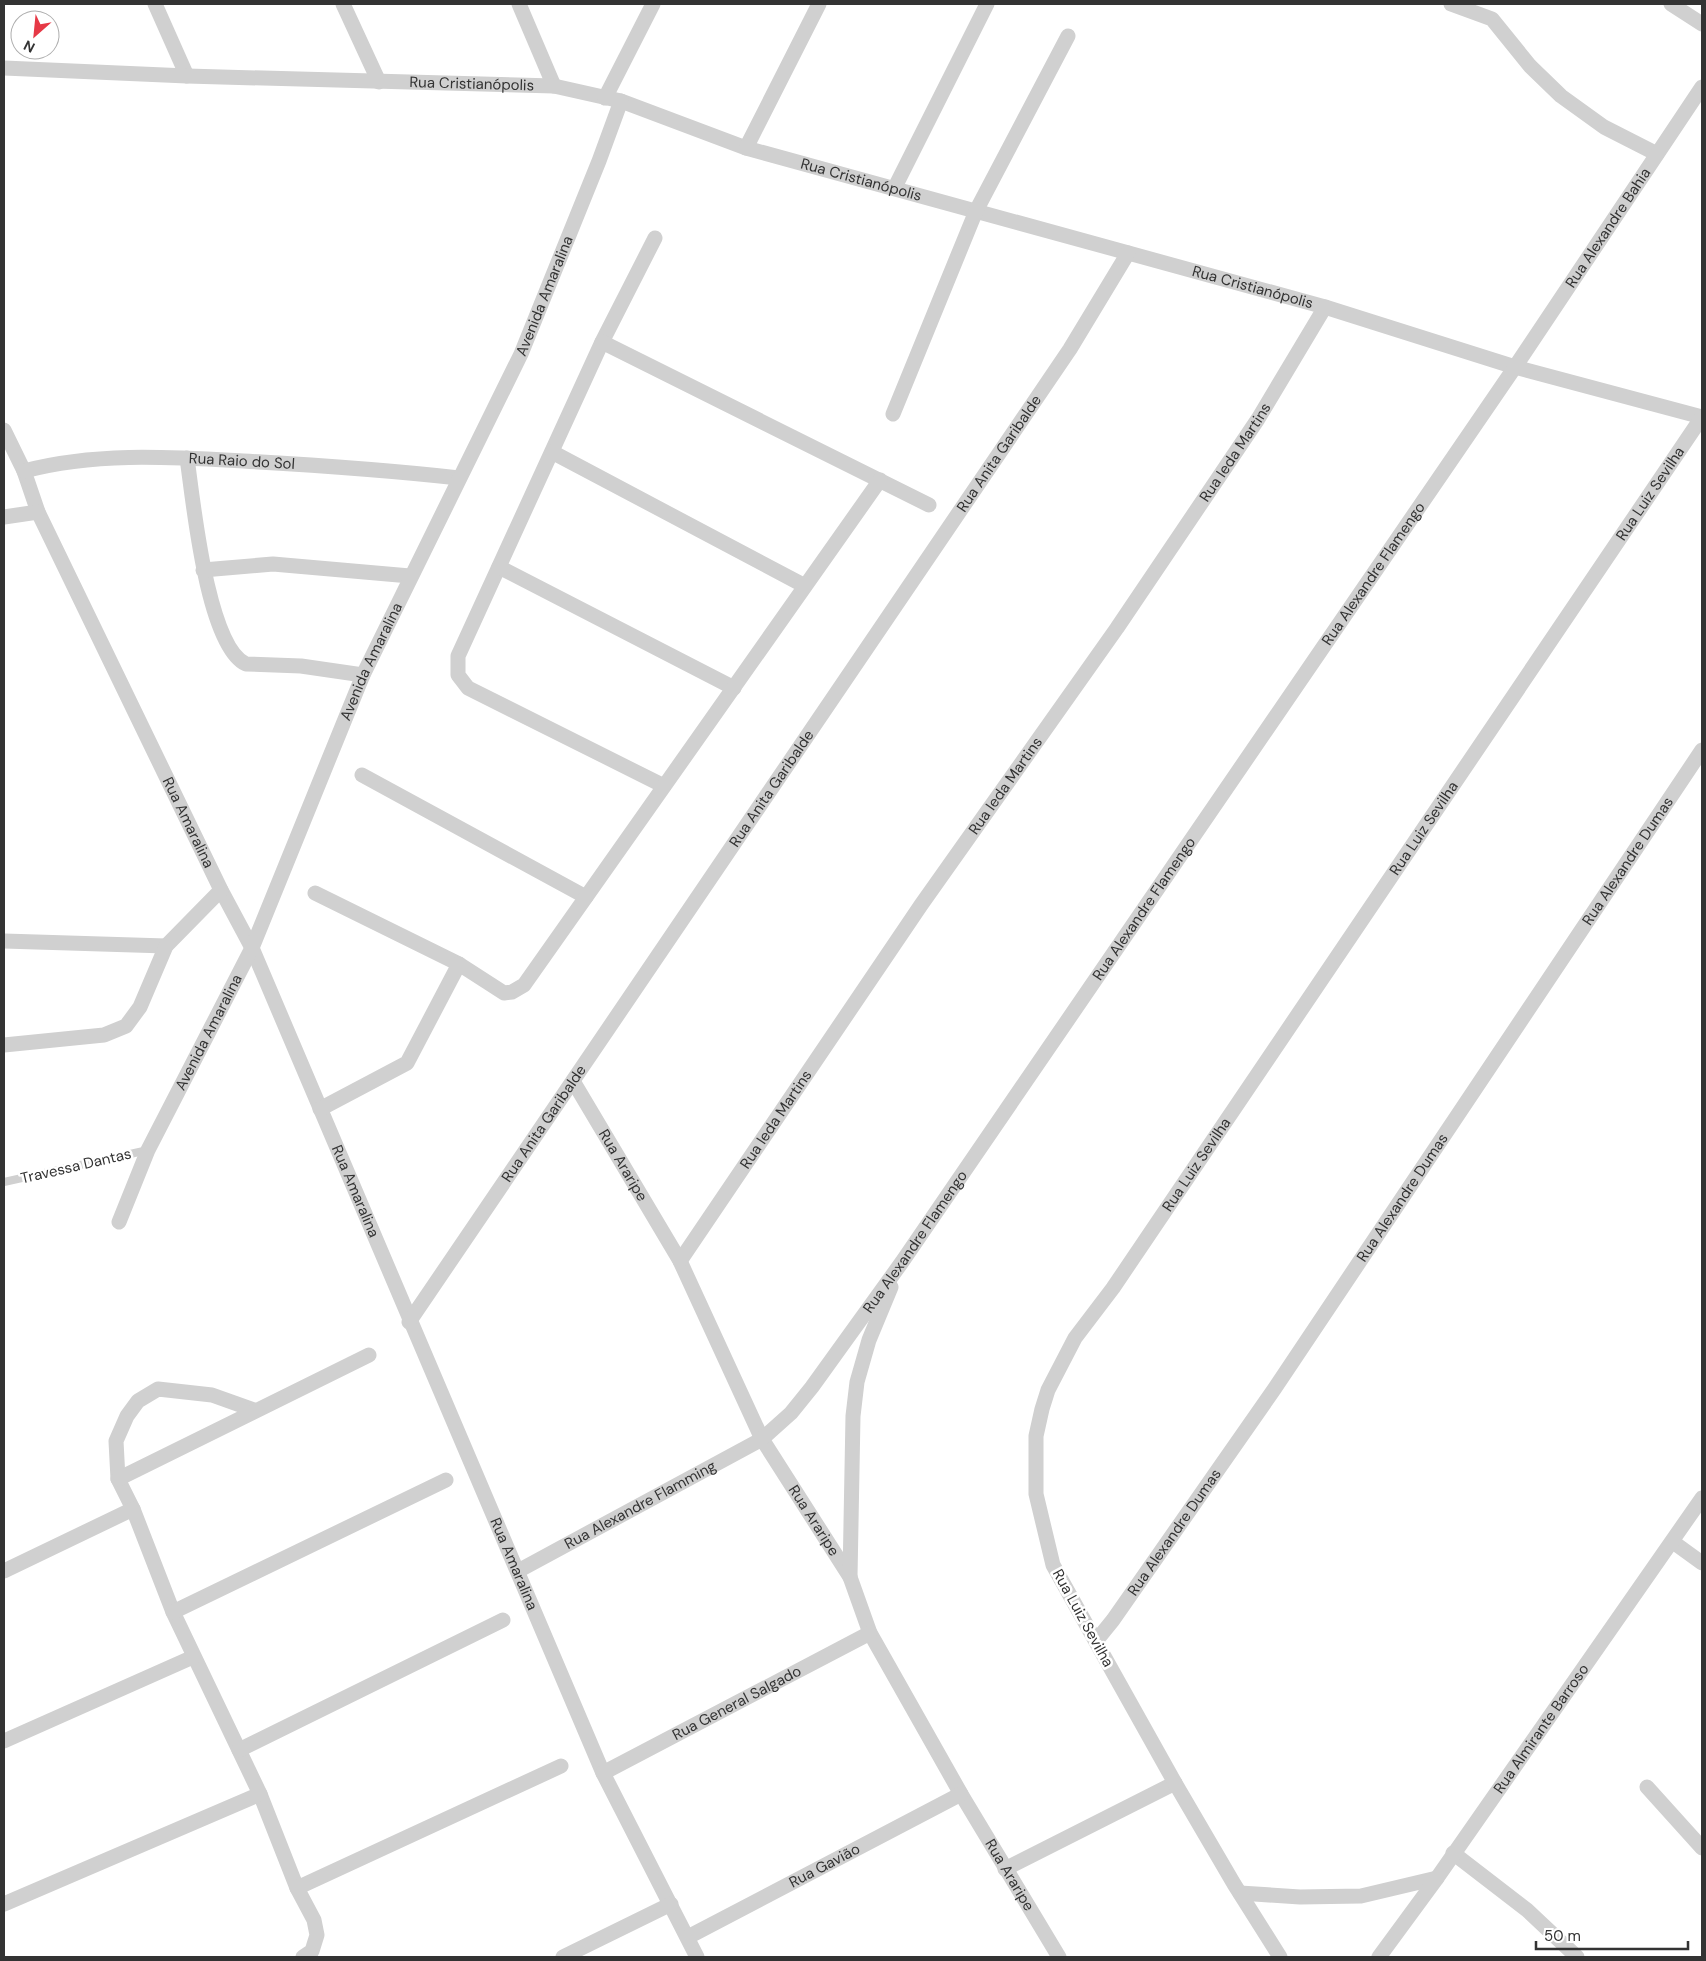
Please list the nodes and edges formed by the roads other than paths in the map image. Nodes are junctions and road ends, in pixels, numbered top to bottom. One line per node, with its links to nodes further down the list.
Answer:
1 (155, 4): 12 (street)
2 (343, 4): 13 (street)
3 (519, 4): 14 (street)
4 (653, 4): 16 (street)
5 (819, 4): 18 (street)
6 (987, 4): 20 (street)
7 (1451, 4): 19 (street)
8 (1671, 4): 9 (street)
9 (1702, 24)
10 (1068, 36): 21 (street)
11 (4, 68): 12 (street, Rua Cristianópolis)
12 (187, 76): 13 (street, Rua Cristianópolis)
13 (380, 82): 14 (street, Rua Cristianópolis)
14 (554, 86): 16 (street, Rua Cristianópolis)
15 (1702, 87): 19 (street, Rua Alexandre Bahia)
16 (606, 98): 17 (street, Rua Cristianópolis)
17 (621, 101): 18 (street, Rua Cristianópolis); 33 (street, Avenida Amaralina)
18 (746, 148): 20 (street, Rua Cristianópolis)
19 (1657, 154): 26 (street, Rua Alexandre Bahia)
20 (894, 188): 21 (street, Rua Cristianópolis)
21 (976, 212): 23 (street, Rua Cristianópolis); 27 (street)
22 (655, 238): 25 (street)
23 (1128, 252): 24 (street, Rua Cristianópolis); 55 (street, Rua Anita Garibalde)
24 (1325, 307): 26 (street, Rua Cristianópolis); 60 (street, Rua Ieda Martins)
25 (602, 342): 30 (street); 34 (street)
26 (1515, 367): 28 (street, Rua Cristianópolis); 61 (street, Rua Alexandre Flamengo)
27 (893, 414)
28 (1702, 417): 78 (street, Rua Luiz Sevilha)
29 (4, 430): 32 (street, Rua Amaralina)
30 (552, 452): 38 (street); 41 (street)
31 (187, 458): 32 (street, Rua Raio do Sol); 33 (street, Rua Raio do Sol); 39 (street)
32 (24, 471): 36 (street, Rua Amaralina)
33 (458, 478): 40 (street, Avenida Amaralina)
34 (880, 480): 35 (street); 41 (street)
35 (929, 505)
36 (38, 512): 37 (street); 47 (street, Rua Amaralina)
37 (4, 517)
38 (499, 567): 43 (street); 46 (street)
39 (203, 570): 40 (street); 42 (street)
40 (410, 576): 42 (street, Avenida Amaralina)
41 (805, 586): 43 (street)
42 (363, 675): 52 (street, Avenida Amaralina)
43 (734, 688): 46 (street)
44 (1702, 750): 78 (street, Rua Alexandre Dumas)
45 (362, 774): 49 (street)
46 (664, 786): 49 (street)
47 (221, 890): 51 (street); 52 (street, Rua Amaralina)
48 (315, 893): 53 (street)
49 (586, 897): 53 (street)
50 (4, 941): 51 (street)
51 (166, 946): 54 (street)
52 (252, 948): 56 (street, Rua Amaralina); 57 (street, Avenida Amaralina)
53 (459, 964): 56 (street)
54 (4, 1045)
55 (573, 1081): 60 (street, Rua Araripe); 62 (street, Rua Anita Garibalde)
56 (320, 1110): 62 (street, Rua Amaralina)
57 (148, 1150): 58 (lane, Travessa Dantas); 59 (street, Avenida Amaralina)
58 (4, 1182)
59 (119, 1222)
60 (680, 1261): 65 (street, Rua Araripe)
61 (902, 1262): 65 (street, Rua Alexandre Flamengo); 74 (street)
62 (409, 1322): 73 (street, Rua Amaralina)
63 (369, 1355): 64 (street)
64 (254, 1410): 66 (street); 66 (street)
65 (762, 1439): 73 (street, Rua Alexandre Flamming); 74 (street, Rua Araripe)
66 (118, 1479): 69 (street)
67 (446, 1480): 75 (street)
68 (1702, 1498): 70 (street, Rua Almirante Barroso)
69 (133, 1509): 72 (street); 75 (street)
70 (1674, 1542): 71 (street); 89 (street, Rua Almirante Barroso)
71 (1702, 1563)
72 (4, 1571)
73 (518, 1571): 83 (street, Rua Amaralina)
74 (850, 1577): 77 (street, Rua Araripe)
75 (173, 1612): 79 (street)
76 (504, 1620): 81 (street)
77 (870, 1633): 83 (street, Rua General Salgado); 87 (street, Rua Araripe)
78 (1096, 1641): 84 (street, Rua Luiz Sevilha)
79 (193, 1657): 80 (street); 81 (street)
80 (4, 1741)
81 (238, 1750): 86 (street)
82 (561, 1766): 92 (street)
83 (603, 1774): 95 (street, Rua Amaralina)
84 (1175, 1783): 90 (street); 93 (street, Rua Luiz Sevilha)
85 (1647, 1787): 88 (street)
86 (260, 1794): 92 (street); 94 (street)
87 (961, 1794): 90 (street, Rua Araripe); 96 (street, Rua Gavião)
88 (1702, 1848)
89 (1453, 1853): 91 (street, Rua Almirante Barroso); 103 (street)
90 (1005, 1869): 97 (street, Rua Araripe)
91 (1437, 1878): 93 (street); 102 (street, Rua Almirante Barroso)
92 (297, 1888): 98 (street)
93 (1240, 1893): 101 (street, Rua Luiz Sevilha)
94 (4, 1904)
95 (671, 1904): 96 (street, Rua Amaralina); 99 (street)
96 (688, 1937): 100 (street, Rua Amaralina)
97 (1054, 1955)
98 (303, 1957)
99 (563, 1957)
100 (697, 1957)
101 (1280, 1957)
102 (1379, 1957)
103 (1577, 1957)

